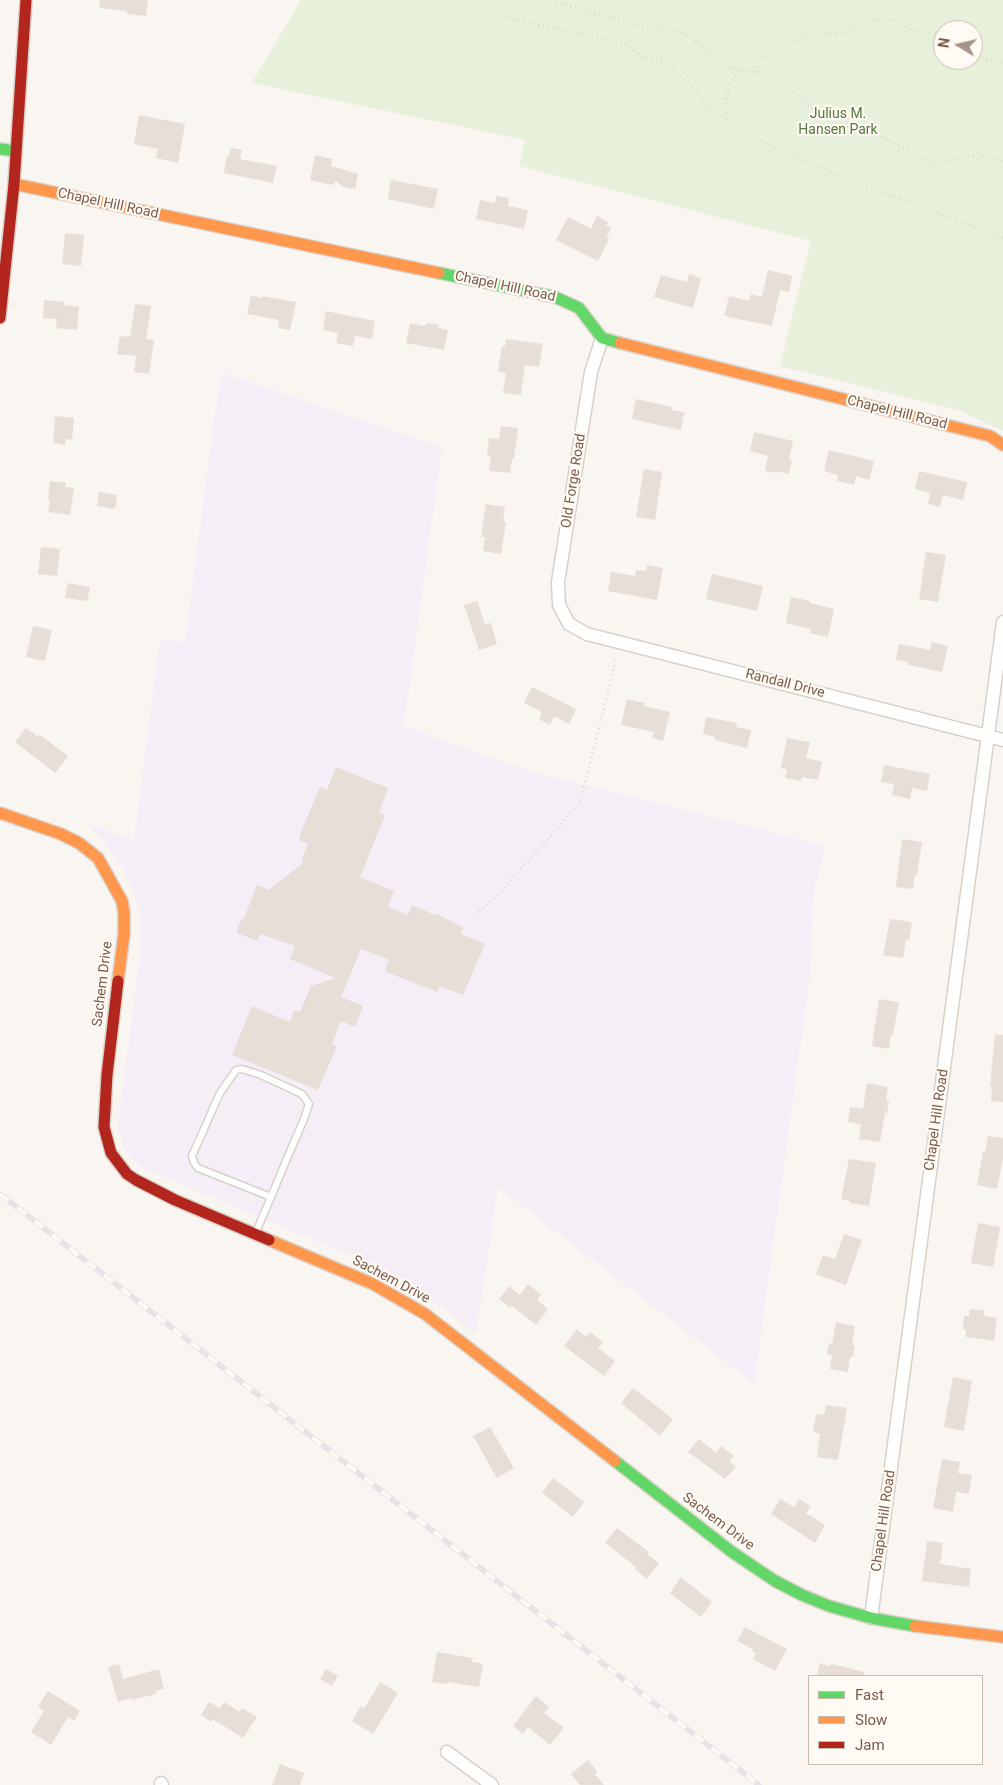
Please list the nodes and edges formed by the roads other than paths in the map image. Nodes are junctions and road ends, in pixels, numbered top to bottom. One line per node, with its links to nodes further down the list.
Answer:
1 (26, 0): 3 (street)
2 (0, 149): 3 (street)
3 (16, 151): 4 (street)
4 (14, 184): 5 (street); 6 (street, Chapel Hill Road)
5 (0, 318)
6 (602, 338): 7 (street, Chapel Hill Road); 9 (street, Old Forge Road)
7 (1003, 445)
8 (1003, 622): 10 (street, Chapel Hill Road)
9 (569, 624): 10 (street, Randall Drive)
10 (988, 736): 11 (street, Randall Drive); 15 (street, Chapel Hill Road)
11 (1003, 740)
12 (0, 813): 14 (street, Sachem Drive)
13 (271, 1197): 13 (lane); 14 (lane)
14 (255, 1234): 15 (street, Sachem Drive)
15 (871, 1618): 16 (street, Sachem Drive)
16 (1003, 1637)
17 (447, 1752): 18 (street)
18 (492, 1785)

